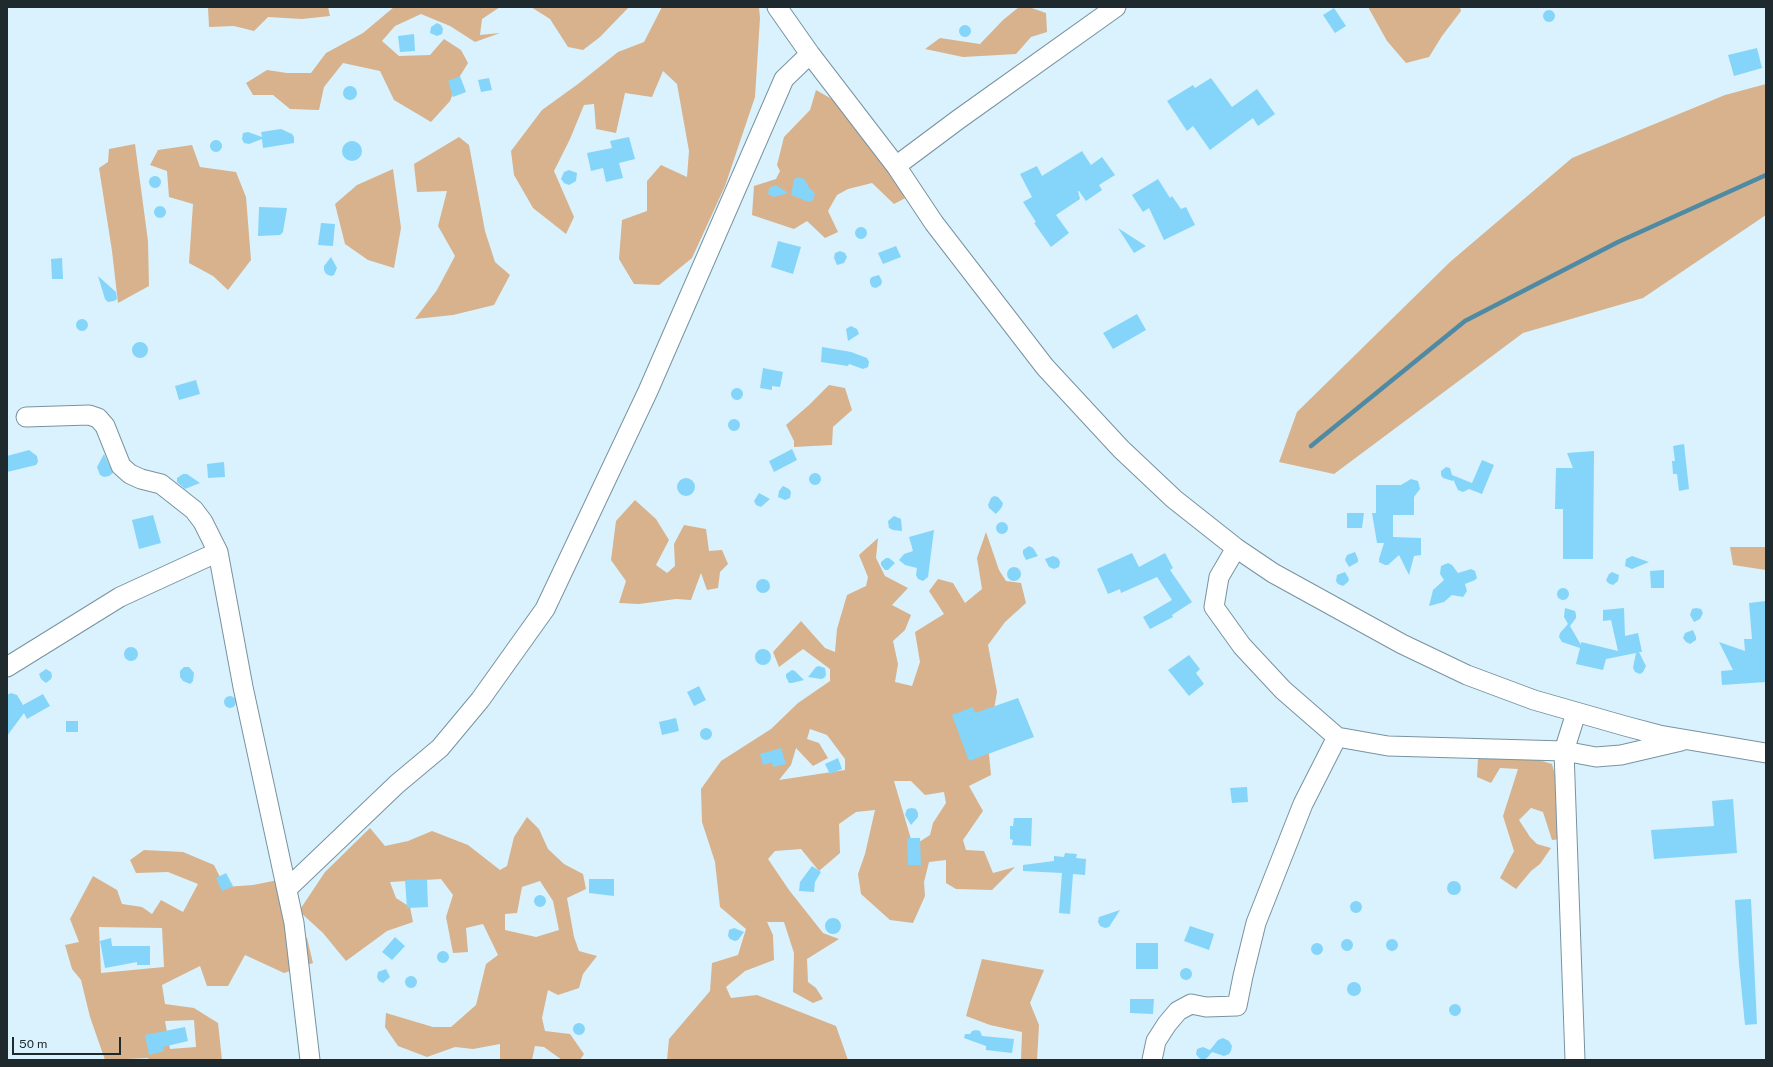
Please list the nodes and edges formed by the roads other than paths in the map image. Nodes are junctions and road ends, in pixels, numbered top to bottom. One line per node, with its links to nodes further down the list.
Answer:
1 (777, 7): 3 (street)
2 (1116, 7): 4 (street)
3 (810, 54): 4 (street); 14 (street)
4 (896, 166): 6 (street)
5 (26, 417): 7 (street)
6 (1236, 548): 9 (street); 10 (street)
7 (218, 552): 8 (street); 14 (street)
8 (7, 667)
9 (1576, 713): 11 (street); 12 (street)
10 (1337, 736): 12 (street); 16 (street)
11 (1687, 740): 12 (street); 13 (street)
12 (1564, 751): 17 (street)
13 (1766, 753)
14 (287, 889): 15 (street)
15 (310, 1060)
16 (1152, 1060)
17 (1575, 1060)

